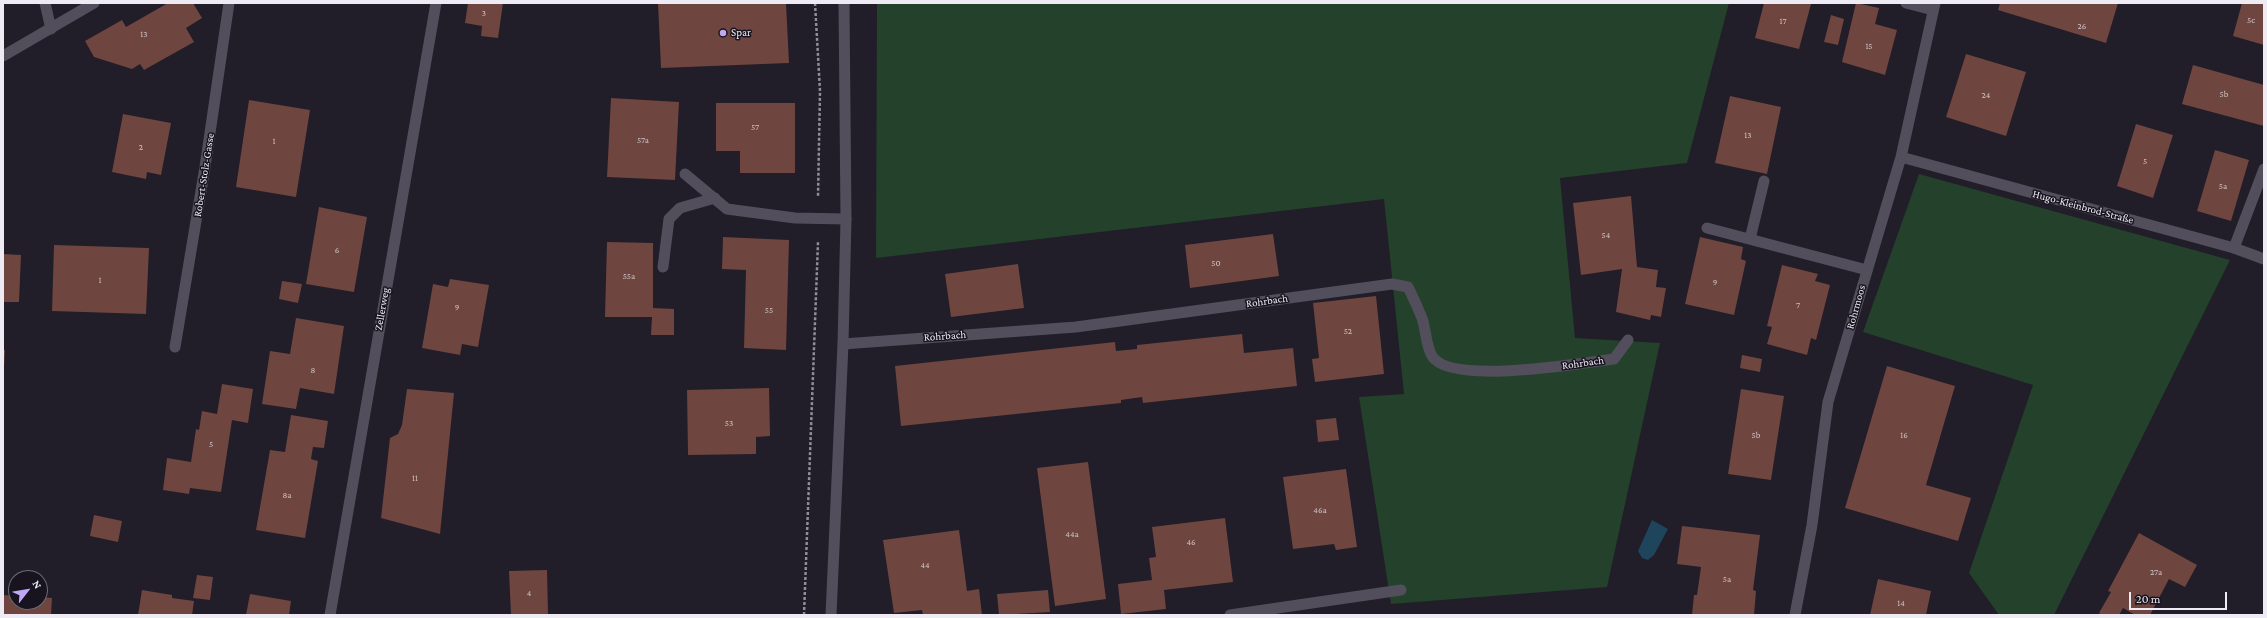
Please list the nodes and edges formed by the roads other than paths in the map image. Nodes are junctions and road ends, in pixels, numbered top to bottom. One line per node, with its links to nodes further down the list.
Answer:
1 (45, 3): 8 (street)
2 (94, 3): 8 (street)
3 (229, 3): 24 (street, Robert-Stolz-Gasse)
4 (436, 3): 26 (street, Zellerweg)
5 (844, 3): 15 (street)
6 (1906, 3): 7 (street)
7 (1934, 6): 10 (street, Rohrmoos)
8 (51, 29): 9 (street)
9 (3, 56)
10 (1901, 157): 18 (street, Hugo-Kleinbrod-Straße); 21 (street, Rohrmoos)
11 (2264, 170): 18 (street)
12 (685, 174): 14 (street)
13 (1764, 181): 17 (street)
14 (714, 198): 15 (street); 20 (street)
15 (846, 219): 23 (street)
16 (1708, 228): 17 (street)
17 (1750, 239): 21 (street)
18 (2234, 248): 19 (street, Hugo-Kleinbrod-Straße)
19 (2264, 260)
20 (664, 267)
21 (1867, 270): 29 (street, Rohrmoos)
22 (1628, 340): 23 (street, Rohrbach)
23 (843, 344): 27 (street)
24 (175, 347)
25 (1401, 590): 28 (street)
26 (330, 615)
27 (831, 615)
28 (1230, 615)
29 (1795, 615)

